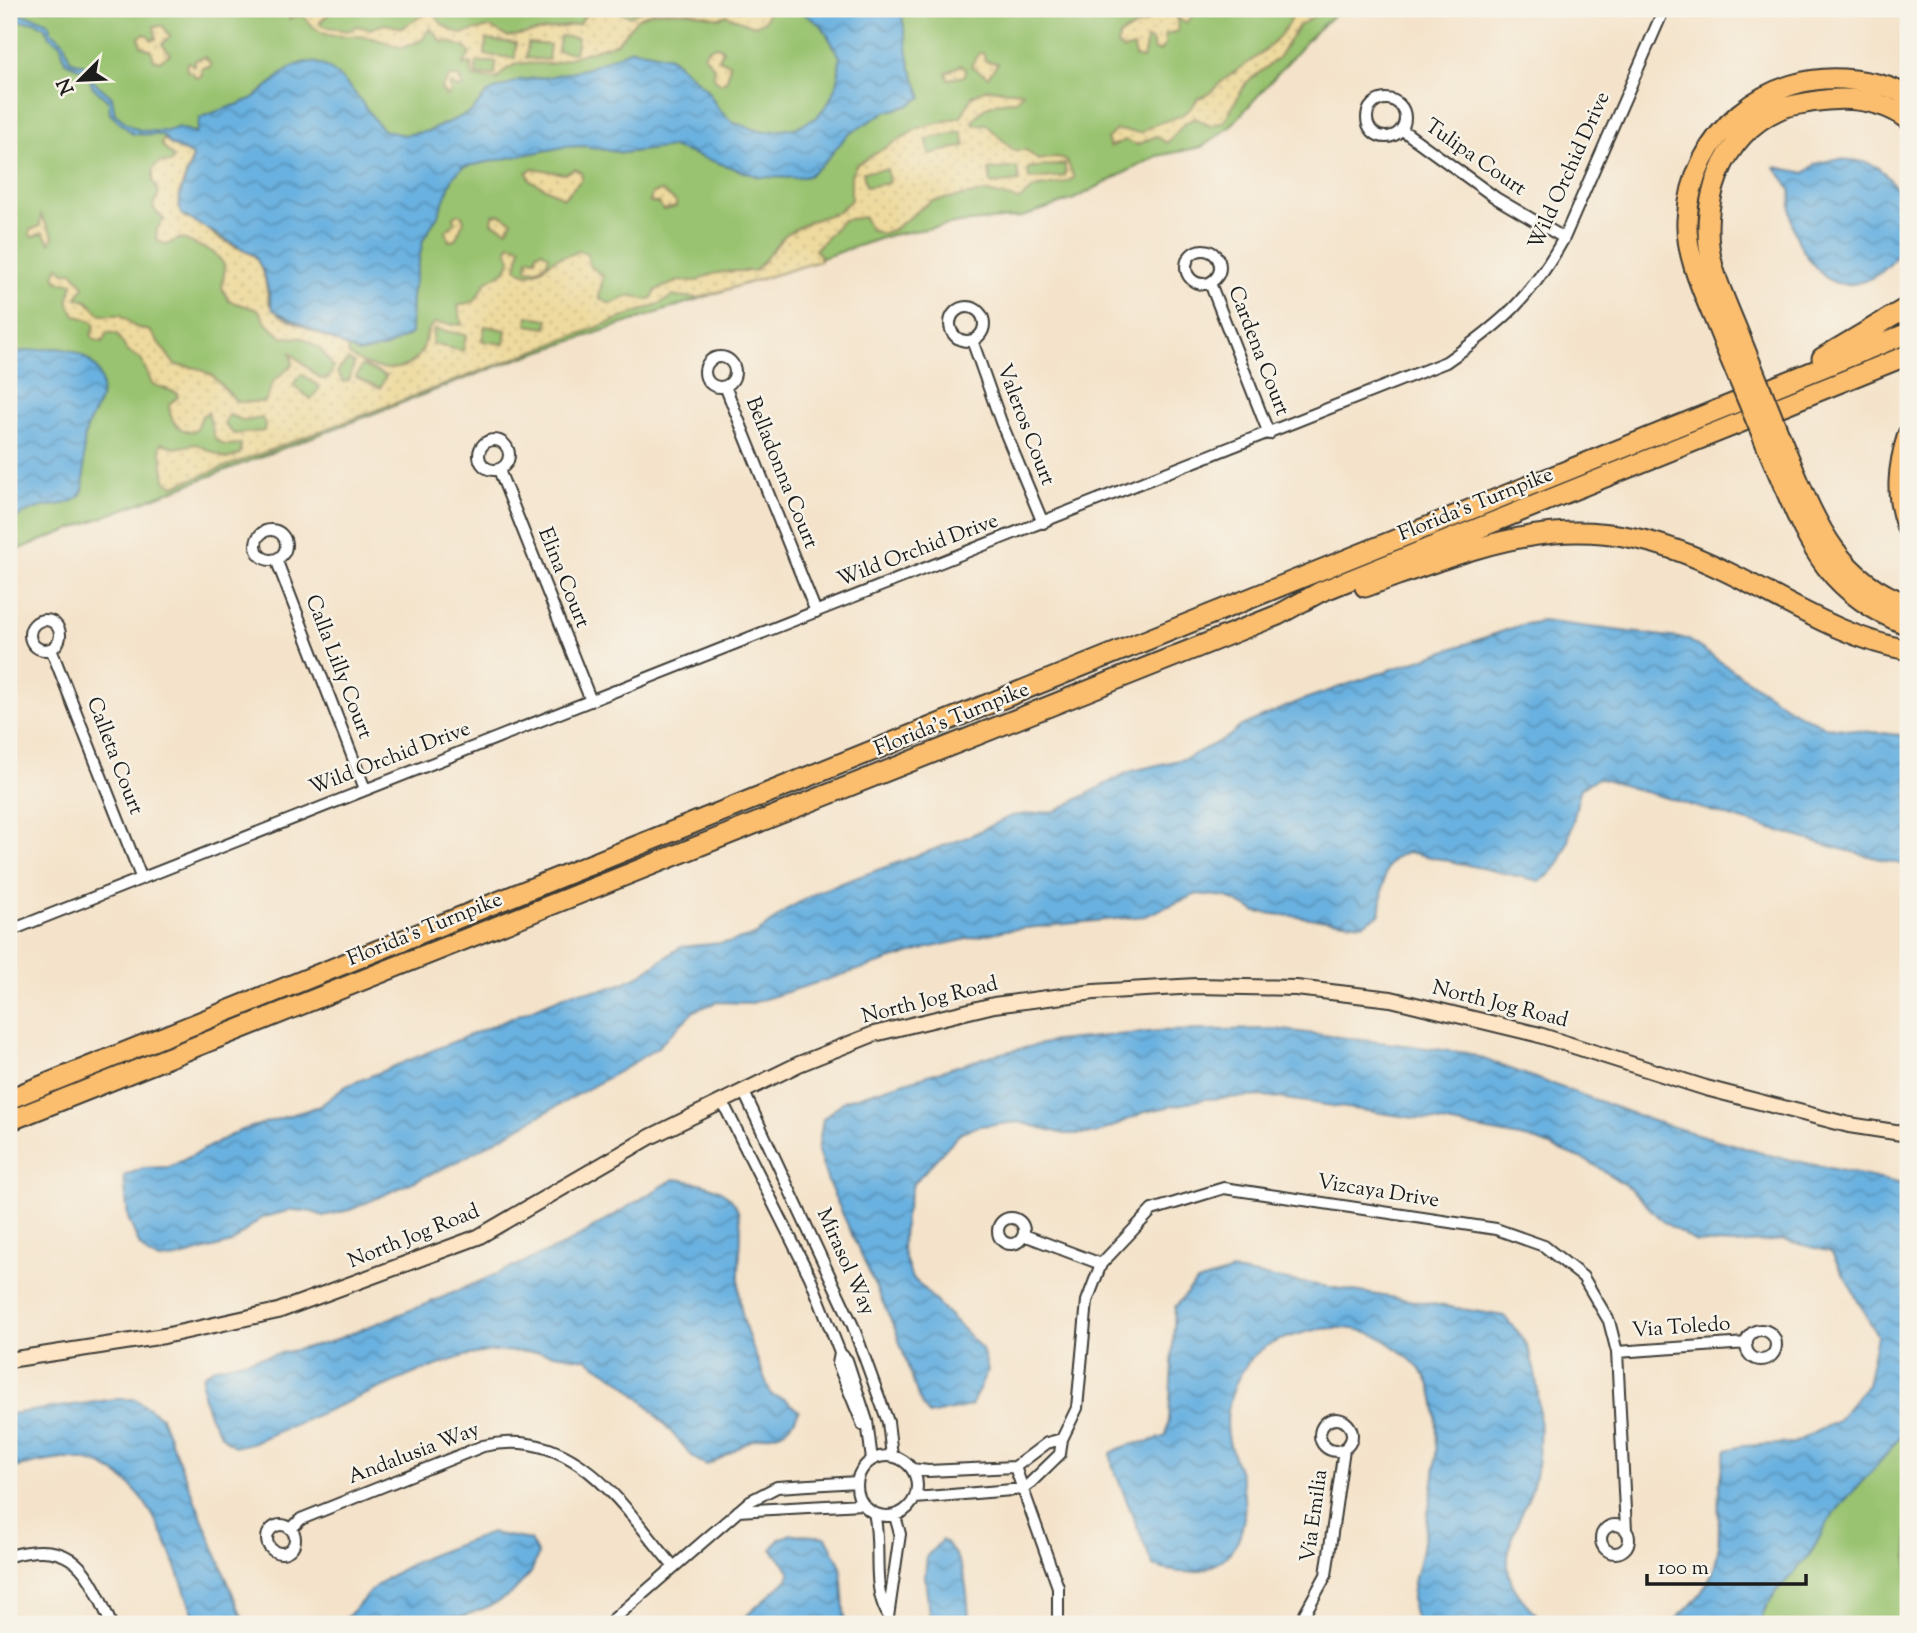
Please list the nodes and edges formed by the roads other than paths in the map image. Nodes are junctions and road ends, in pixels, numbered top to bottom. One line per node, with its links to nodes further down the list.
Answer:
1 (1664, 9): 5 (street, Wild Orchid Drive)
2 (1908, 97): 10 (highway)
3 (1908, 118): 10 (highway)
4 (1401, 130): 5 (street, Tulipa Court)
5 (1564, 238): 14 (street, Wild Orchid Drive)
6 (1210, 283): 14 (street, Cardena Court)
7 (1908, 307): 12 (highway)
8 (1908, 333): 12 (highway, Florida's Turnpike)
9 (972, 340): 18 (street, Valeros Court)
10 (1733, 342): 16 (highway, bridge)
11 (1908, 355): 23 (highway, Florida's Turnpike)
12 (1790, 381): 32 (highway, Florida's Turnpike)
13 (725, 386): 22 (street, Belladonna Court)
14 (1269, 434): 18 (street, Wild Orchid Drive)
15 (1908, 434): 19 (highway)
16 (1778, 452): 21 (highway); 24 (highway)
17 (499, 470): 27 (street, Elina Court)
18 (1043, 523): 22 (street, Wild Orchid Drive)
19 (1908, 530)
20 (276, 559): 28 (street, Calla Lilly Court)
21 (1908, 604)
22 (816, 612): 27 (street, Wild Orchid Drive)
23 (1278, 615): 26 (highway); 34 (highway, Florida's Turnpike)
24 (1908, 625)
25 (51, 649): 29 (street, Calleta Court)
26 (1908, 650)
27 (591, 701): 28 (street, Wild Orchid Drive)
28 (365, 789): 29 (street, Wild Orchid Drive)
29 (141, 877): 30 (street, Wild Orchid Drive)
30 (9, 931)
31 (743, 1090): 33 (street, North Jog Road); 35 (street, North Jog Road); 43 (street, Mirasol Way)
32 (9, 1099)
33 (722, 1101): 40 (street, North Jog Road); 44 (street, Mirasol Way)
34 (9, 1121)
35 (1908, 1134)
36 (1024, 1235): 37 (street)
37 (1101, 1264): 39 (street, Vizcaya Drive); 41 (street, Vizcaya Drive)
38 (1747, 1343): 39 (street, Via Toledo)
39 (1617, 1352): 55 (street, Vizcaya Drive)
40 (9, 1360)
41 (1062, 1439): 45 (street); 48 (street, Vizcaya Drive)
42 (1344, 1450): 62 (street, Via Emilia)
43 (892, 1456): 44 (street); 46 (street)
44 (872, 1460): 47 (street)
45 (1015, 1466): 46 (street); 48 (street)
46 (912, 1469): 49 (street)
47 (857, 1482): 50 (street); 51 (street)
48 (1024, 1489): 49 (street); 61 (street)
49 (915, 1497): 53 (street)
50 (862, 1504): 51 (street); 52 (street)
51 (738, 1511): 57 (street)
52 (874, 1513): 53 (street); 58 (street)
53 (895, 1516): 58 (street)
54 (291, 1529): 57 (street, Andalusia Way)
55 (1626, 1530)
56 (9, 1556): 59 (street)
57 (674, 1567): 60 (street)
58 (887, 1618)
59 (111, 1624)
60 (608, 1624)
61 (1058, 1624)
62 (1299, 1624)

